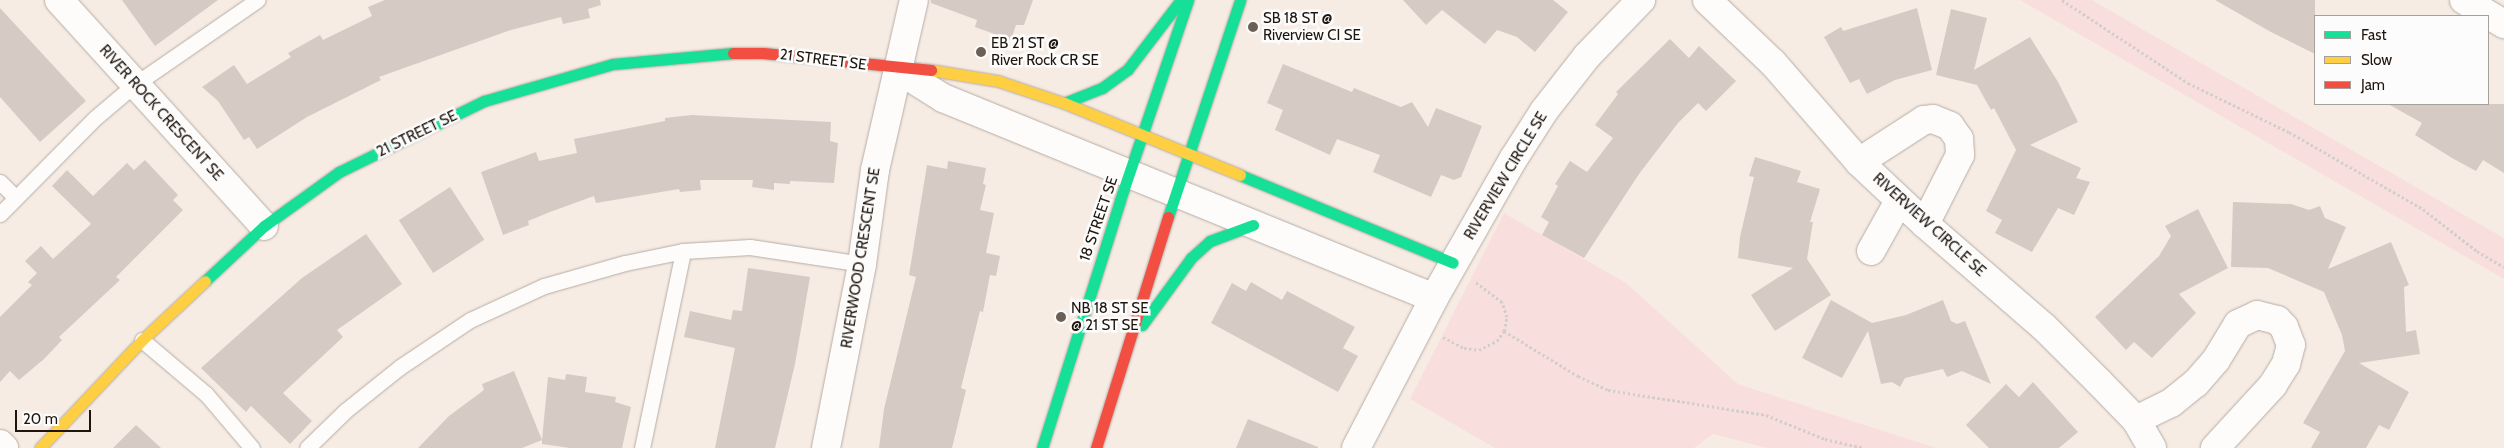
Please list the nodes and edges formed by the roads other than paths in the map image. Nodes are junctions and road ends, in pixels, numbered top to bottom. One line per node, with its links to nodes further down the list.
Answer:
1 (59, 0): 12 (street, RIVER ROCK CRESCENT SE)
2 (257, 0): 12 (lane)
3 (914, 0): 11 (street)
4 (1180, 0): 13 (street)
5 (1188, 0): 14 (street, 18 STREET SE)
6 (1240, 0): 15 (street)
7 (1641, 0): 29 (street, RIVERVIEW CIRCLE SE)
8 (1707, 0): 16 (street, RIVERVIEW CIRCLE SE)
9 (2464, 0): 10 (street)
10 (2504, 24)
11 (897, 69): 13 (street, 21 STREET SE); 17 (street, 21 STREET SE); 25 (street, 21 STREET SE); 28 (street, RIVERWOOD CRESCENT SE)
12 (134, 85): 20 (lane); 25 (street, RIVER ROCK CRESCENT SE)
13 (1064, 103): 14 (street, 21 STREET SE)
14 (1143, 136): 15 (street, 21 STREET SE); 17 (street, 18 STREET SE)
15 (1190, 154): 19 (street); 29 (street)
16 (1859, 162): 21 (street, RIVERVIEW CIRCLE SE); 23 (street)
17 (1130, 175): 19 (street, 21 STREET SE); 41 (street, 18 STREET SE)
18 (0, 182): 20 (lane)
19 (1176, 194): 24 (street); 32 (street)
20 (16, 198): 22 (lane)
21 (1899, 201): 23 (street, RIVERVIEW CIRCLE SE); 27 (street)
22 (0, 214)
23 (1924, 224): 33 (street, RIVERVIEW CIRCLE SE)
24 (1253, 225): 30 (street); 32 (street)
25 (264, 226): 31 (street, 21 STREET SE)
26 (684, 251): 28 (lane); 38 (lane); 39 (lane)
27 (1871, 251)
28 (862, 264): 40 (street, RIVERWOOD CRESCENT SE)
29 (1453, 264): 30 (street, RIVERVIEW CIRCLE SE)
30 (1434, 298): 43 (street, RIVERVIEW CIRCLE SE)
31 (142, 340): 36 (street, 21 STREET SE); 37 (lane)
32 (1126, 348): 42 (street)
33 (2136, 420): 44 (street, RIVERVIEW CIRCLE SE); 45 (street)
34 (0, 444): 35 (street)
35 (4, 448)
36 (40, 448)
37 (252, 448)
38 (306, 448)
39 (642, 448)
40 (826, 448)
41 (1042, 448)
42 (1096, 448)
43 (1356, 448)
44 (2152, 448)
45 (2215, 448)

